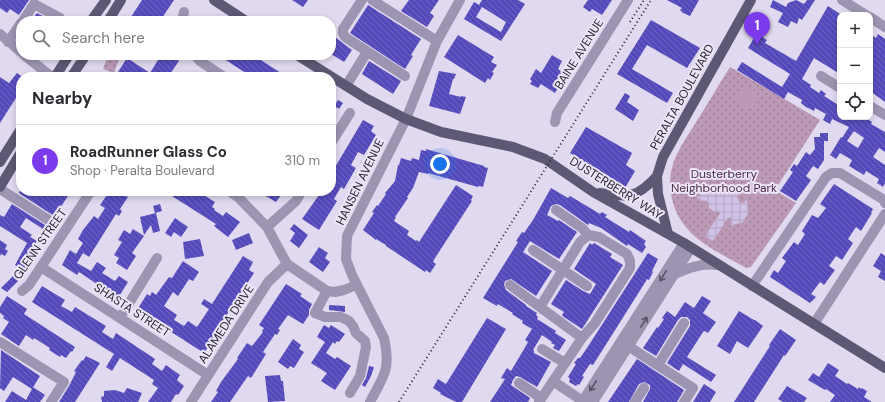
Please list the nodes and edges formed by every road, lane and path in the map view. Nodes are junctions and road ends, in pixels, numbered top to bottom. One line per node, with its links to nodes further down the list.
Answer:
1 (106, 0): 13 (main road)
2 (121, 0): 14 (main road)
3 (214, 0): 15 (main road)
4 (362, 0): 23 (street)
5 (372, 0): 20 (street)
6 (460, 0): 20 (street, HANSEN AVENUE)
7 (628, 0): 43 (street, BAINE AVENUE)
8 (751, 0): 48 (main road, PERALTA BOULEVARD)
9 (842, 0): 10 (street)
10 (861, 12)
11 (26, 16): 12 (street)
12 (56, 16)
13 (95, 16)
14 (111, 16)
15 (238, 16)
16 (873, 19): 17 (street)
17 (885, 26)
18 (16, 31): 21 (street)
19 (0, 34): 21 (street)
20 (437, 41): 42 (street, HANSEN AVENUE)
21 (8, 42): 22 (street)
22 (16, 48)
23 (367, 52): 34 (street); 37 (street)
24 (31, 60): 29 (street)
25 (65, 60): 30 (main road)
26 (83, 60): 31 (main road)
27 (199, 60): 32 (street)
28 (305, 60): 33 (main road, DUSTERBERRY WAY)
29 (46, 72)
30 (57, 72)
31 (74, 72)
32 (216, 72)
33 (324, 72)
34 (405, 76)
35 (821, 76): 38 (street)
36 (336, 80): 37 (main road, DUSTERBERRY WAY)
37 (346, 86): 42 (main road, DUSTERBERRY WAY)
38 (837, 86)
39 (873, 108): 41 (street)
40 (350, 113): 44 (street)
41 (885, 115)
42 (406, 119): 50 (main road, DUSTERBERRY WAY); 69 (street, HANSEN AVENUE)
43 (555, 122)
44 (336, 136)
45 (16, 137): 47 (main road)
46 (16, 161): 49 (main road)
47 (0, 162)
48 (657, 176): 50 (main road); 59 (main road, PERALTA BOULEVARD)
49 (0, 188): 57 (street)
50 (593, 192): 59 (main road, DUSTERBERRY WAY)
51 (89, 196): 66 (street, GLENN STREET)
52 (236, 196): 58 (street)
53 (299, 196): 58 (street)
54 (885, 203): 72 (street)
55 (556, 210): 60 (street)
56 (885, 214): 78 (street)
57 (55, 224)
58 (267, 227): 64 (street)
59 (668, 234): 61 (main road, DUSTERBERRY WAY)
60 (588, 235): 67 (street); 79 (street)
61 (687, 246): 65 (main road, DUSTERBERRY WAY); 68 (street); 95 (street, one-way to 95)
62 (533, 250): 67 (street)
63 (157, 258): 76 (street)
64 (287, 264): 74 (street); 86 (street, ALAMEDA DRIVE)
65 (717, 265): 68 (street); 72 (main road, DUSTERBERRY WAY)
66 (41, 267): 73 (street, GLENN STREET); 76 (street, SHASTA STREET)
67 (564, 270): 71 (street); 75 (street)
68 (674, 275): 81 (street, one-way to 68)
69 (356, 284): 74 (street); 94 (street, HANSEN AVENUE)
70 (510, 285): 75 (street)
71 (587, 286)
72 (752, 286): 78 (main road, DUSTERBERRY WAY)
73 (22, 291)
74 (327, 291): 90 (street)
75 (540, 308): 79 (street)
76 (120, 318): 86 (street, SHASTA STREET)
77 (684, 323): 84 (street)
78 (814, 324): 85 (main road, DUSTERBERRY WAY)
79 (582, 338): 83 (street)
80 (0, 342): 92 (street)
81 (628, 346): 84 (street); 95 (street)
82 (542, 349): 83 (street)
83 (565, 363): 87 (street)
84 (658, 365): 97 (street)
85 (885, 368)
86 (208, 375): 93 (street, ALAMEDA DRIVE)
87 (553, 381): 91 (street); 95 (street)
88 (519, 383): 91 (street)
89 (644, 388): 96 (street)
90 (350, 393)
91 (540, 400)
92 (51, 402)
93 (191, 402)
94 (370, 402)
95 (585, 402)
96 (635, 402)
97 (684, 402)

